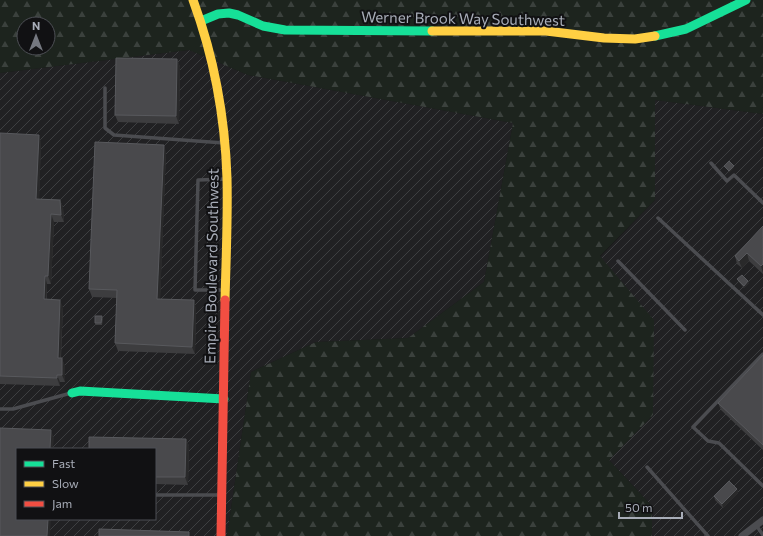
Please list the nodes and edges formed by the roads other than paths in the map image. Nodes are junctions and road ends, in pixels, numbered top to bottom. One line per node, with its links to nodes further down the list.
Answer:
1 (193, 0): 3 (street, Empire Boulevard Southwest)
2 (746, 0): 3 (street, Werner Brook Way Southwest)
3 (200, 21): 5 (street, Empire Boulevard Southwest)
4 (105, 88): 5 (lane)
5 (226, 143): 7 (street, Empire Boulevard Southwest)
6 (711, 163): 8 (lane)
7 (227, 180): 11 (street, Empire Boulevard Southwest); 11 (lane)
8 (763, 203)
9 (658, 218): 12 (lane)
10 (618, 261): 13 (lane)
11 (226, 290): 16 (street, Empire Boulevard Southwest)
12 (763, 315)
13 (685, 330)
14 (763, 354): 19 (lane)
15 (72, 393): 16 (street); 17 (lane)
16 (224, 399): 21 (street, Empire Boulevard Southwest)
17 (0, 409)
18 (647, 468): 26 (lane)
19 (763, 486)
20 (156, 495): 21 (lane)
21 (222, 495): 25 (street, Empire Boulevard Southwest)
22 (763, 520): 23 (street)
23 (756, 526): 24 (lane); 27 (street)
24 (763, 535)
25 (221, 536)
26 (708, 536)
27 (742, 536)

